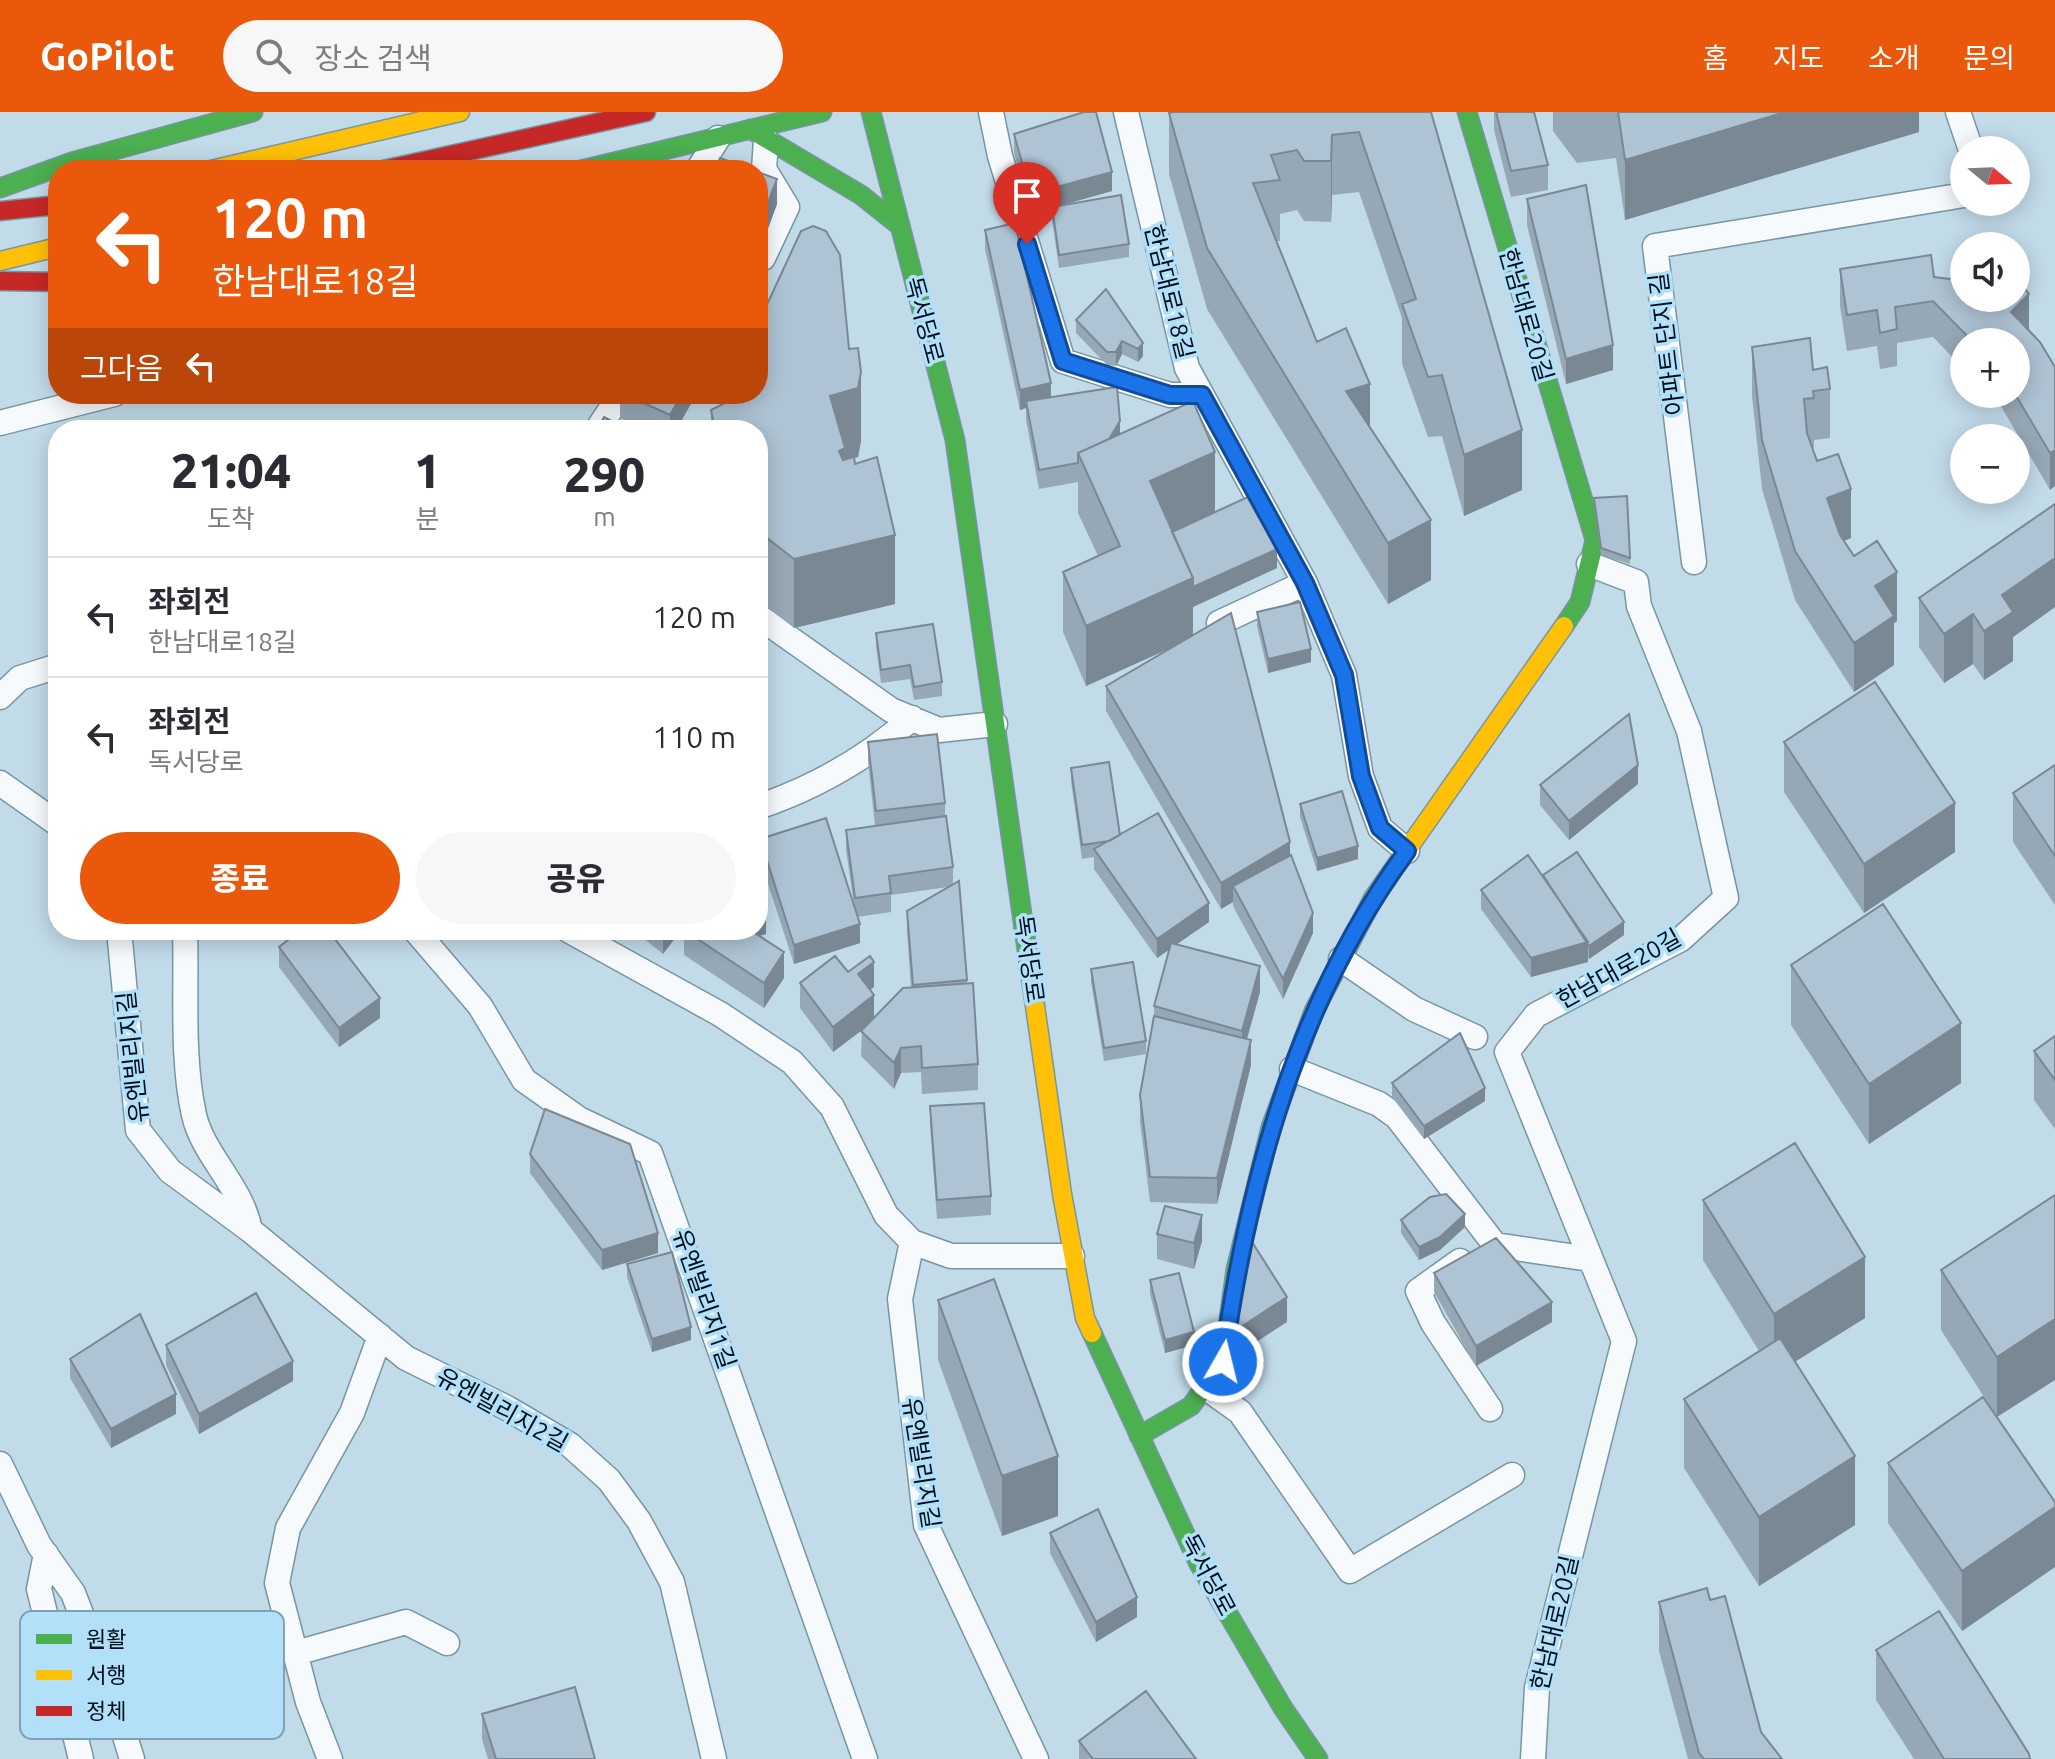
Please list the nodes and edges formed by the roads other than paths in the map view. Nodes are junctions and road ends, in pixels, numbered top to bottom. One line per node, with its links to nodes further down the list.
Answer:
1 (164, 112): 14 (street)
2 (253, 112): 14 (main road)
3 (460, 112): 16 (main road)
4 (646, 112): 17 (main road)
5 (822, 112): 11 (main road)
6 (871, 112): 27 (main road, 독서당로)
7 (991, 112): 33 (street)
8 (1126, 112): 33 (street, 한남대로18길)
9 (1467, 112): 37 (main road, 한남대로20길)
10 (1958, 112): 12 (street)
11 (758, 134): 13 (main road); 20 (street); 27 (main road)
12 (1966, 136)
13 (718, 138): 18 (main road); 19 (street)
14 (159, 140): 15 (main road)
15 (79, 160)
16 (256, 160)
17 (425, 160)
18 (624, 160)
19 (704, 160)
20 (762, 160)
21 (48, 171): 23 (main road)
22 (768, 176): 28 (street)
23 (0, 188)
24 (1950, 197): 36 (street, 아파트 단지 길)
25 (48, 206): 26 (main road)
26 (0, 211)
27 (900, 226): 44 (main road, 독서당로)
28 (768, 247)
29 (48, 249): 30 (main road)
30 (0, 261)
31 (0, 281): 32 (main road)
32 (48, 282)
33 (1202, 395): 38 (street, 한남대로18길)
34 (75, 404): 35 (street)
35 (0, 423)
36 (1694, 562)
37 (1589, 564): 48 (main road, 한남대로20길); 60 (street, 한남대로20길)
38 (1305, 583): 40 (street); 48 (street, 한남대로18길)
39 (768, 623): 43 (street)
40 (1219, 623)
41 (48, 669): 42 (street)
42 (0, 697)
43 (912, 718): 44 (street); 46 (street)
44 (995, 724): 59 (main road, 독서당로)
45 (0, 783): 47 (street)
46 (768, 804)
47 (48, 817)
48 (1407, 851): 53 (main road, 한남대로20길)
49 (120, 940): 56 (street, 유엔빌리지길)
50 (185, 940): 56 (street)
51 (424, 940): 78 (street, 유엔빌리지1길)
52 (586, 940): 57 (street)
53 (1341, 959): 54 (street); 55 (main road, 한남대로20길)
54 (1475, 1037)
55 (1292, 1069): 58 (street); 62 (main road, 한남대로20길)
56 (250, 1230): 61 (street, 유엔빌리지2길)
57 (912, 1242): 59 (street); 79 (street, 유엔빌리지길)
58 (1495, 1245): 60 (street); 63 (street)
59 (1072, 1256): 64 (main road, 독서당로)
60 (1590, 1259): 81 (street, 한남대로20길)
61 (380, 1336): 71 (street); 77 (street, 유엔빌리지2길)
62 (1205, 1387): 64 (main road, 한남대로20길); 66 (street)
63 (1490, 1409)
64 (1139, 1436): 80 (main road, 독서당로)
65 (0, 1464): 67 (street)
66 (1512, 1475)
67 (46, 1554): 68 (street); 69 (street)
68 (44, 1611)
69 (80, 1611)
70 (447, 1643): 71 (street)
71 (296, 1653): 76 (street)
72 (76, 1739): 74 (street)
73 (126, 1739): 75 (street)
74 (81, 1759)
75 (132, 1759)
76 (330, 1759)
77 (714, 1759)
78 (865, 1759)
79 (1036, 1759)
80 (1318, 1759)
81 (1533, 1759)

